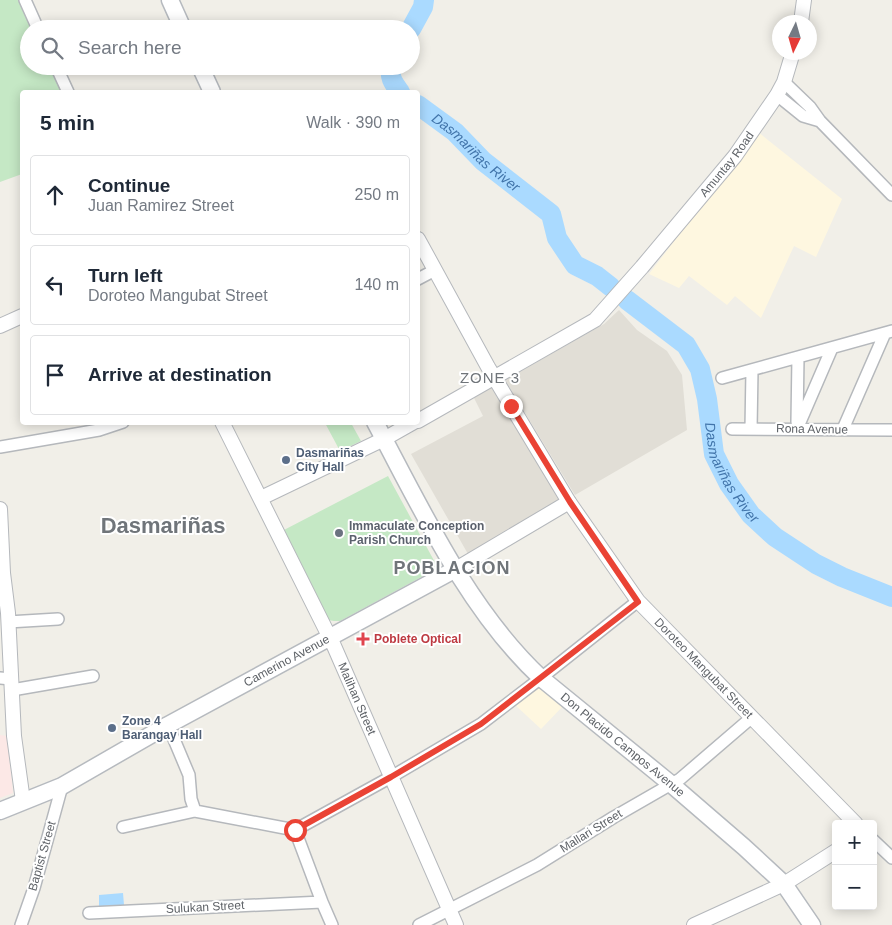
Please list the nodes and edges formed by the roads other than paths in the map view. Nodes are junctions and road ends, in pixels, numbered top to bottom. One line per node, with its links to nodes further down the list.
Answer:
1 (25, 0): 5 (street)
2 (170, 0): 6 (main road)
3 (804, 0): 4 (street)
4 (802, 15)
5 (34, 20)
6 (179, 20)
7 (791, 60): 10 (street, Amuntay Road)
8 (60, 75): 11 (street)
9 (204, 75): 12 (main road)
10 (784, 82): 13 (street, Amuntay Road); 14 (street)
11 (67, 90)
12 (211, 90)
13 (777, 96): 14 (street); 25 (street, Amuntay Road)
14 (820, 121): 15 (street)
15 (892, 195)
16 (420, 243): 17 (street, Doroteo Mangubat Street)
17 (435, 270): 18 (street); 25 (street, Doroteo Mangubat Street)
18 (420, 278)
19 (20, 317): 20 (street)
20 (0, 326)
21 (888, 332): 22 (street); 35 (street)
22 (832, 348): 23 (street); 34 (street)
23 (798, 357): 24 (street); 34 (street)
24 (752, 370): 26 (street); 33 (street)
25 (494, 378): 27 (street, Amuntay Road); 40 (street, Doroteo Mangubat Street)
26 (722, 378)
27 (420, 420)
28 (224, 425): 39 (street, Malihan Street)
29 (376, 425): 37 (main road, Don Placido Campos Avenue)
30 (411, 425): 37 (street, Amuntay Road)
31 (98, 426): 38 (street)
32 (732, 428): 33 (street, Rona Avenue)
33 (751, 429): 34 (street, Rona Avenue)
34 (797, 429): 35 (street, Rona Avenue)
35 (843, 429): 36 (street, Rona Avenue)
36 (892, 430)
37 (384, 440): 39 (street, Amuntay Road); 43 (main road, Don Placido Campos Avenue)
38 (0, 447)
39 (261, 498): 48 (street, Malihan Street)
40 (570, 502): 43 (street, Camerino Avenue); 45 (street, Doroteo Mangubat Street)
41 (0, 509): 42 (street)
42 (1, 530): 44 (street)
43 (456, 569): 48 (main road, Camerino Avenue); 50 (main road, Don Placido Campos Avenue)
44 (2, 573): 46 (street)
45 (638, 602): 50 (street); 52 (street, Doroteo Mangubat Street)
46 (5, 616): 47 (street); 51 (street)
47 (58, 619)
48 (330, 639): 53 (main road, Camerino Avenue); 54 (street, Malihan Street)
49 (93, 676): 51 (street)
50 (541, 678): 54 (street); 55 (main road, Don Placido Campos Avenue)
51 (8, 682): 57 (street)
52 (751, 718): 55 (street, Mallari Street); 60 (street, Doroteo Mangubat Street)
53 (168, 725): 56 (main road, Camerino Avenue); 59 (street)
54 (391, 777): 62 (street); 68 (street, Malihan Street)
55 (671, 784): 66 (main road, Don Placido Campos Avenue); 68 (street, Mallari Street)
56 (62, 786): 57 (main road, Camerino Avenue); 70 (street, Baptist Street)
57 (23, 801): 58 (main road, Camerino Avenue)
58 (0, 811)
59 (195, 811): 61 (street); 62 (street)
60 (852, 820)
61 (123, 827)
62 (295, 830): 67 (street)
63 (877, 844): 65 (street)
64 (832, 854): 66 (street)
65 (892, 858)
66 (784, 884): 74 (street); 75 (main road, Don Placido Campos Avenue)
67 (322, 902): 69 (street, Sulukan Street); 71 (street)
68 (449, 910): 72 (street, Mallari Street); 73 (street, Malihan Street)
69 (89, 913)
70 (21, 925)
71 (332, 925)
72 (419, 925)
73 (456, 925)
74 (694, 925)
75 (812, 925)

